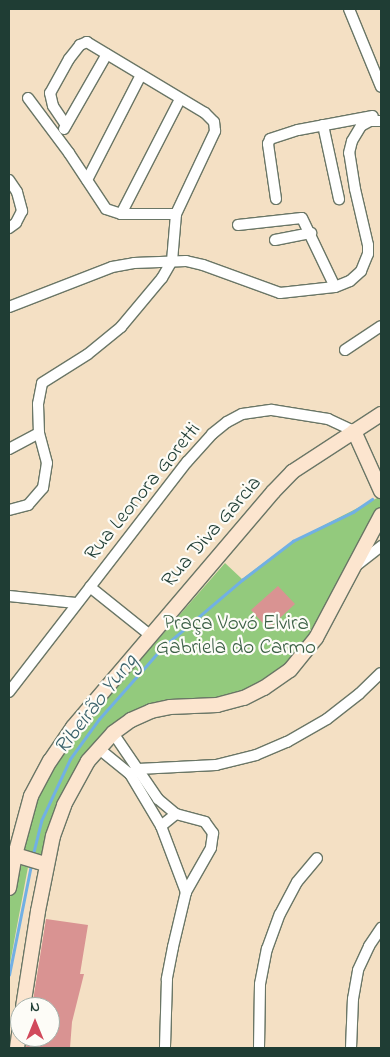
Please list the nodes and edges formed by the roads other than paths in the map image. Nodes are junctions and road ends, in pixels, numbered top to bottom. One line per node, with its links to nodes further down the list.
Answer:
1 (349, 9): 4 (street)
2 (107, 54): 3 (street); 9 (street); 9 (street)
3 (142, 76): 6 (street); 13 (street)
4 (381, 86)
5 (28, 98): 11 (street)
6 (180, 99): 16 (street); 17 (street)
7 (381, 115): 10 (street)
8 (381, 121): 23 (street)
9 (66, 125): 11 (street)
10 (324, 125): 14 (street); 15 (street)
11 (58, 138): 13 (street)
12 (9, 180): 19 (street)
13 (87, 180): 16 (street)
14 (339, 198)
15 (276, 199)
16 (121, 214): 17 (street)
17 (176, 214): 22 (street)
18 (238, 225): 20 (street)
19 (9, 228)
20 (311, 233): 21 (street); 23 (street)
21 (275, 240)
22 (172, 261): 23 (street); 24 (street); 29 (street)
23 (335, 287)
24 (9, 307)
25 (381, 326): 26 (street)
26 (345, 350)
27 (381, 414): 28 (street, Rua Diva Garcia)
28 (354, 432): 31 (street); 36 (street, Rua Leonora Goretti); 39 (street, Rua Diva Garcia)
29 (38, 433): 30 (street); 32 (street)
30 (9, 450)
31 (381, 491)
32 (9, 510)
33 (381, 515): 35 (street)
34 (381, 546): 35 (street)
35 (357, 565): 42 (street)
36 (90, 587): 38 (street, Rua Leonora Goretti); 39 (street)
37 (9, 596): 38 (street)
38 (76, 602): 41 (street, Rua Leonora Goretti)
39 (150, 635): 47 (street, Rua Diva Garcia)
40 (381, 673): 44 (street)
41 (9, 692)
42 (113, 734): 43 (street); 44 (street)
43 (98, 748): 44 (street); 49 (street)
44 (134, 772): 45 (street); 46 (street)
45 (176, 814): 46 (street); 50 (street)
46 (161, 826): 51 (street)
47 (16, 856): 49 (street); 52 (street, Rua Diva Garcia)
48 (318, 858): 57 (street)
49 (44, 863): 55 (street)
50 (200, 868): 51 (street); 53 (street)
51 (179, 869): 53 (street)
52 (9, 888)
53 (186, 892): 56 (street)
54 (381, 928): 58 (street)
55 (24, 997)
56 (164, 1048)
57 (259, 1048)
58 (351, 1048)

